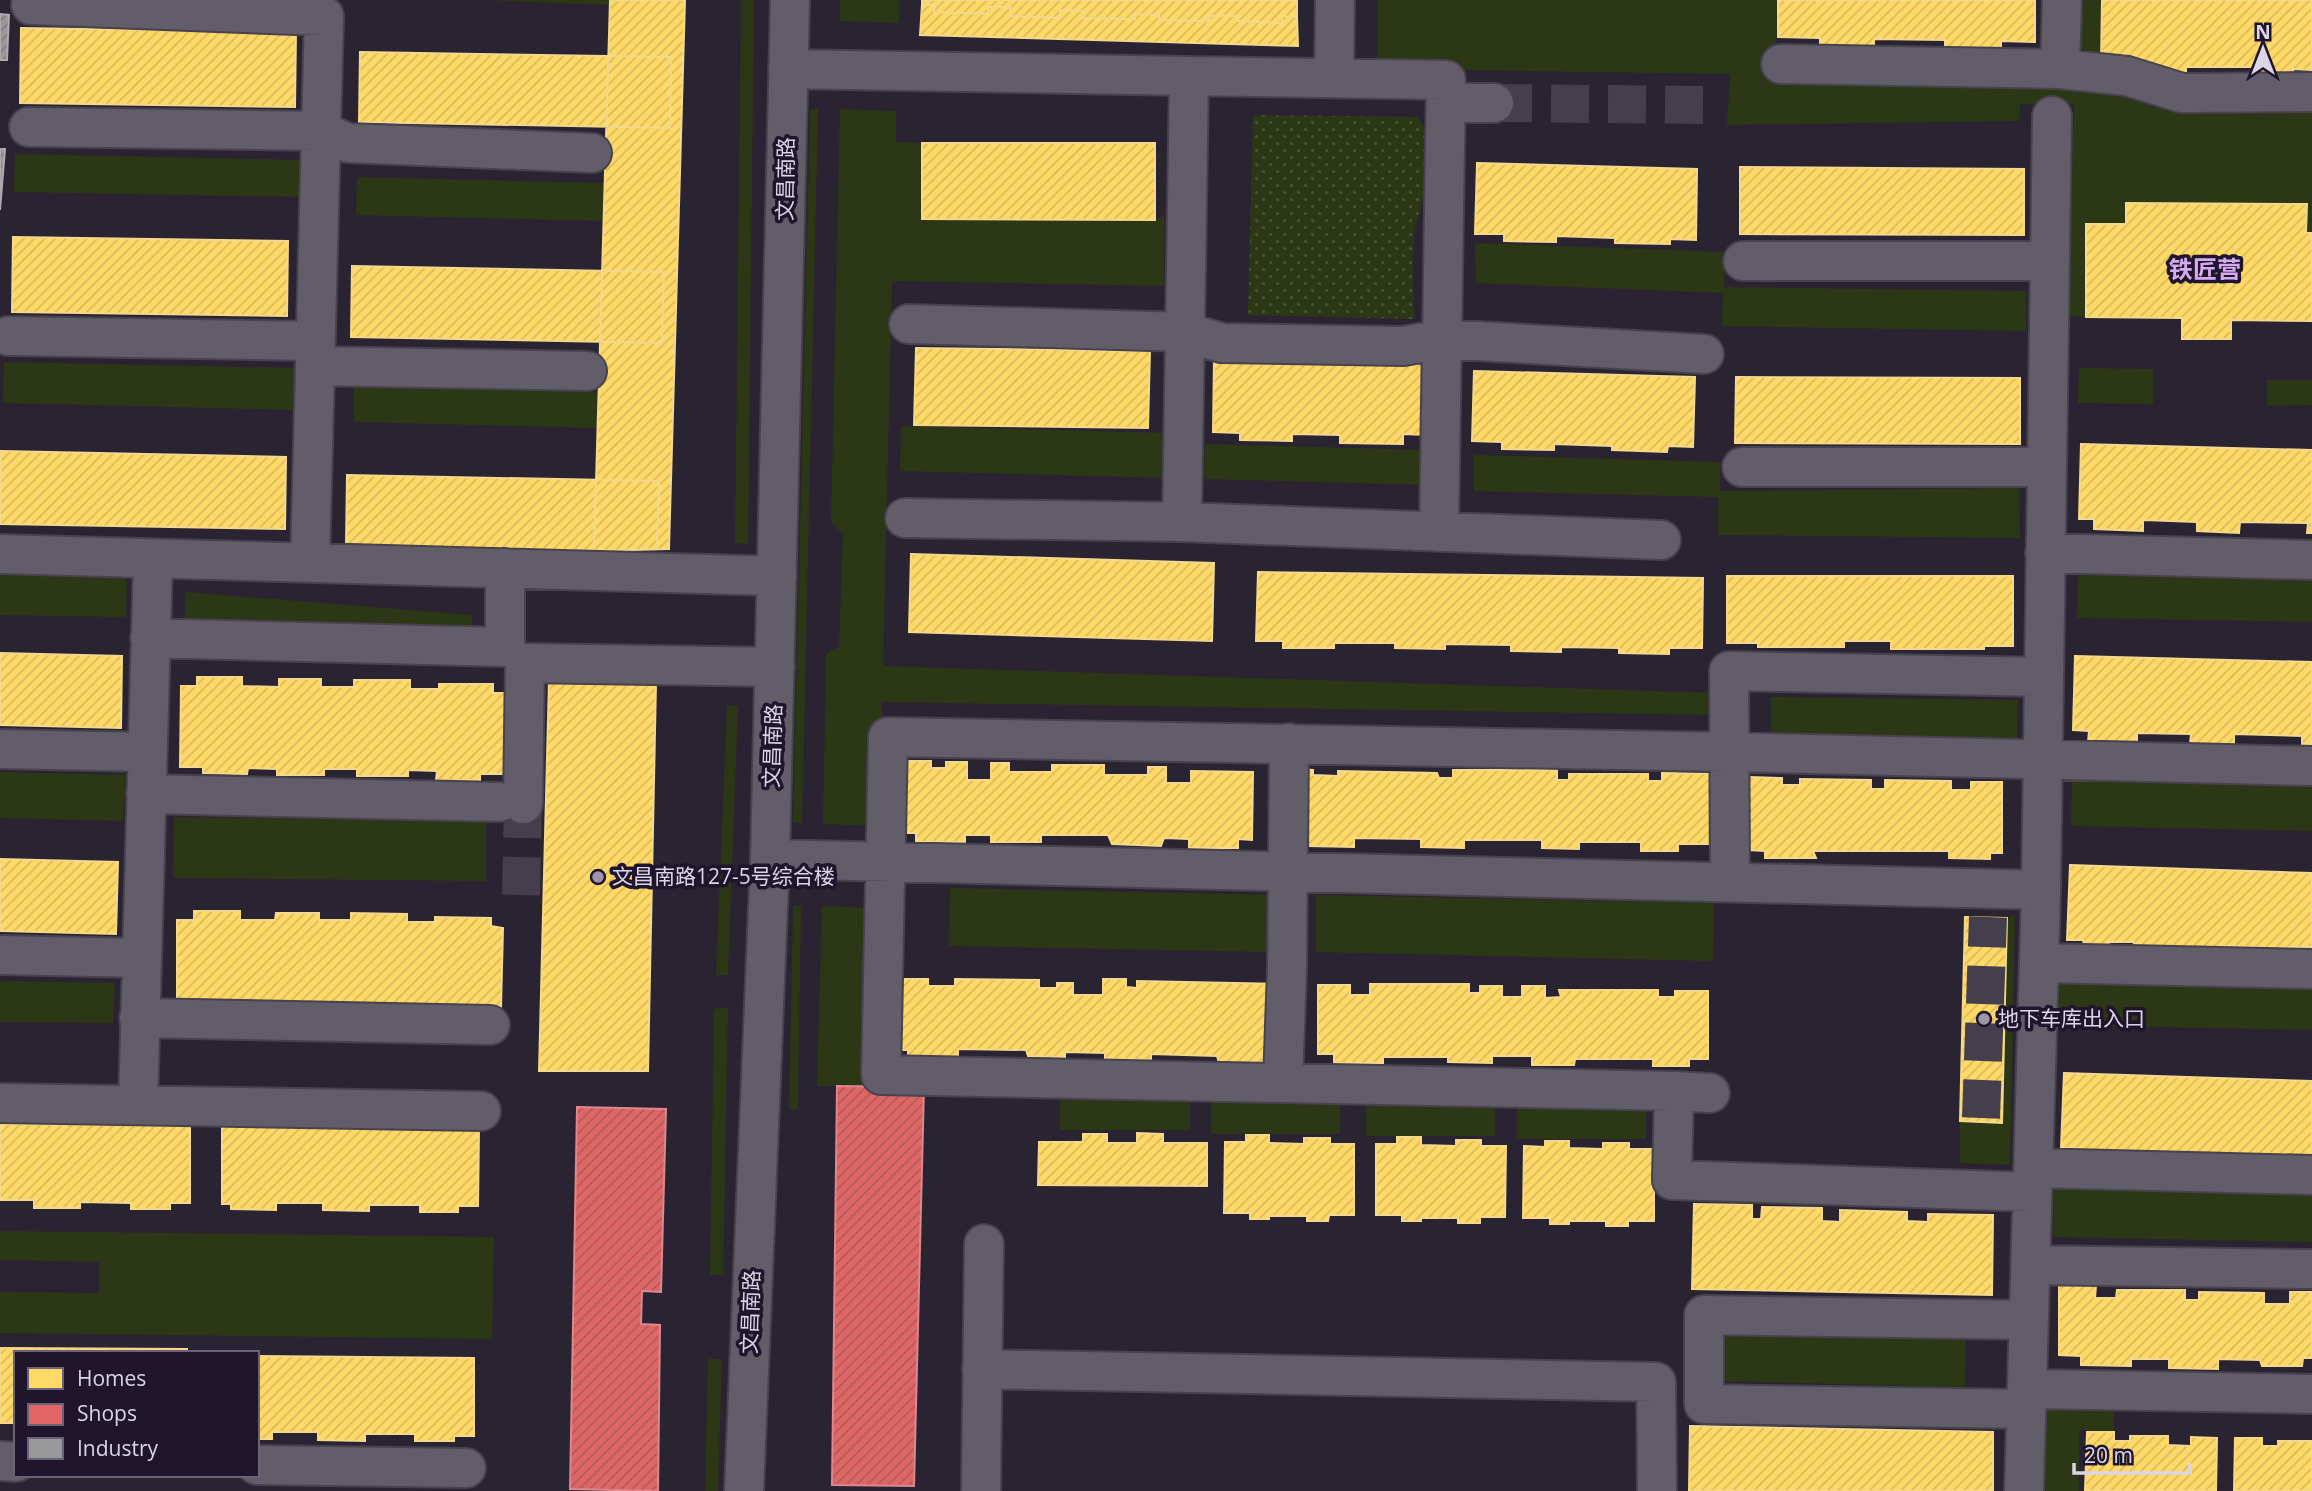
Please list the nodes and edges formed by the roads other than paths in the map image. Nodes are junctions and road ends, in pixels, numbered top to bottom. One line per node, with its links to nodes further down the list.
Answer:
1 (32, 0): 15 (street)
2 (790, 0): 6 (street, 文昌南路)
3 (1335, 0): 9 (street)
4 (2062, 0): 7 (street)
5 (1781, 64): 7 (street)
6 (789, 69): 8 (street); 38 (street, 文昌南路)
7 (2060, 69): 10 (street)
8 (1189, 76): 9 (street); 20 (street)
9 (1334, 78): 11 (street)
10 (2312, 92)
11 (1446, 103): 12 (street); 22 (street)
12 (1494, 103)
13 (2052, 116): 18 (street)
14 (29, 127): 15 (street)
15 (321, 131): 16 (street); 23 (street)
16 (592, 153)
17 (1743, 261): 18 (street)
18 (2050, 261): 27 (street)
19 (909, 324): 20 (street)
20 (1185, 332): 22 (street); 29 (street)
21 (8, 336): 23 (street)
22 (1442, 339): 24 (street); 30 (street)
23 (315, 354): 25 (street); 36 (street)
24 (1704, 354)
25 (587, 371)
26 (1742, 467): 27 (street)
27 (2047, 467): 32 (street)
28 (905, 518): 29 (street)
29 (1182, 522): 30 (street)
30 (1439, 532): 31 (street)
31 (1661, 540)
32 (2045, 553): 35 (street); 41 (street)
33 (0, 554): 34 (street)
34 (153, 559): 36 (street); 39 (street)
35 (2312, 560)
36 (310, 563): 37 (street)
37 (505, 568): 38 (street); 39 (street)
38 (777, 576): 40 (street, 文昌南路)
39 (150, 638): 45 (street)
40 (775, 667): 48 (street); 49 (street, 文昌南路)
41 (2044, 677): 44 (street); 46 (street)
42 (1289, 743): 44 (street); 50 (street); 51 (street)
43 (0, 749): 45 (street)
44 (1728, 751): 46 (street); 52 (street)
45 (147, 752): 48 (street)
46 (2043, 760): 47 (street); 53 (street)
47 (2312, 765)
48 (146, 794): 55 (street)
49 (770, 859): 50 (street); 75 (street, 文昌南路)
50 (885, 862): 51 (street); 60 (street)
51 (1287, 871): 52 (street); 60 (street)
52 (1730, 882): 53 (street)
53 (2041, 890): 56 (street)
54 (0, 955): 55 (street)
55 (141, 958): 58 (street)
56 (2039, 963): 57 (street); 65 (street)
57 (2312, 969)
58 (139, 1018): 59 (street); 62 (street)
59 (490, 1025)
60 (1283, 1083): 65 (street)
61 (0, 1103): 62 (street)
62 (138, 1105): 63 (street)
63 (481, 1111)
64 (2312, 1175): 65 (street)
65 (2033, 1180): 67 (street)
66 (984, 1244): 70 (street)
67 (2031, 1265): 68 (street); 69 (street)
68 (2312, 1269)
69 (2029, 1320): 72 (street); 72 (street)
70 (982, 1369): 76 (street); 77 (street)
71 (2312, 1394): 72 (street)
72 (2027, 1399): 78 (street)
73 (259, 1465): 74 (street)
74 (466, 1468)
75 (744, 1491)
76 (981, 1491)
77 (1657, 1491)
78 (2024, 1491)

